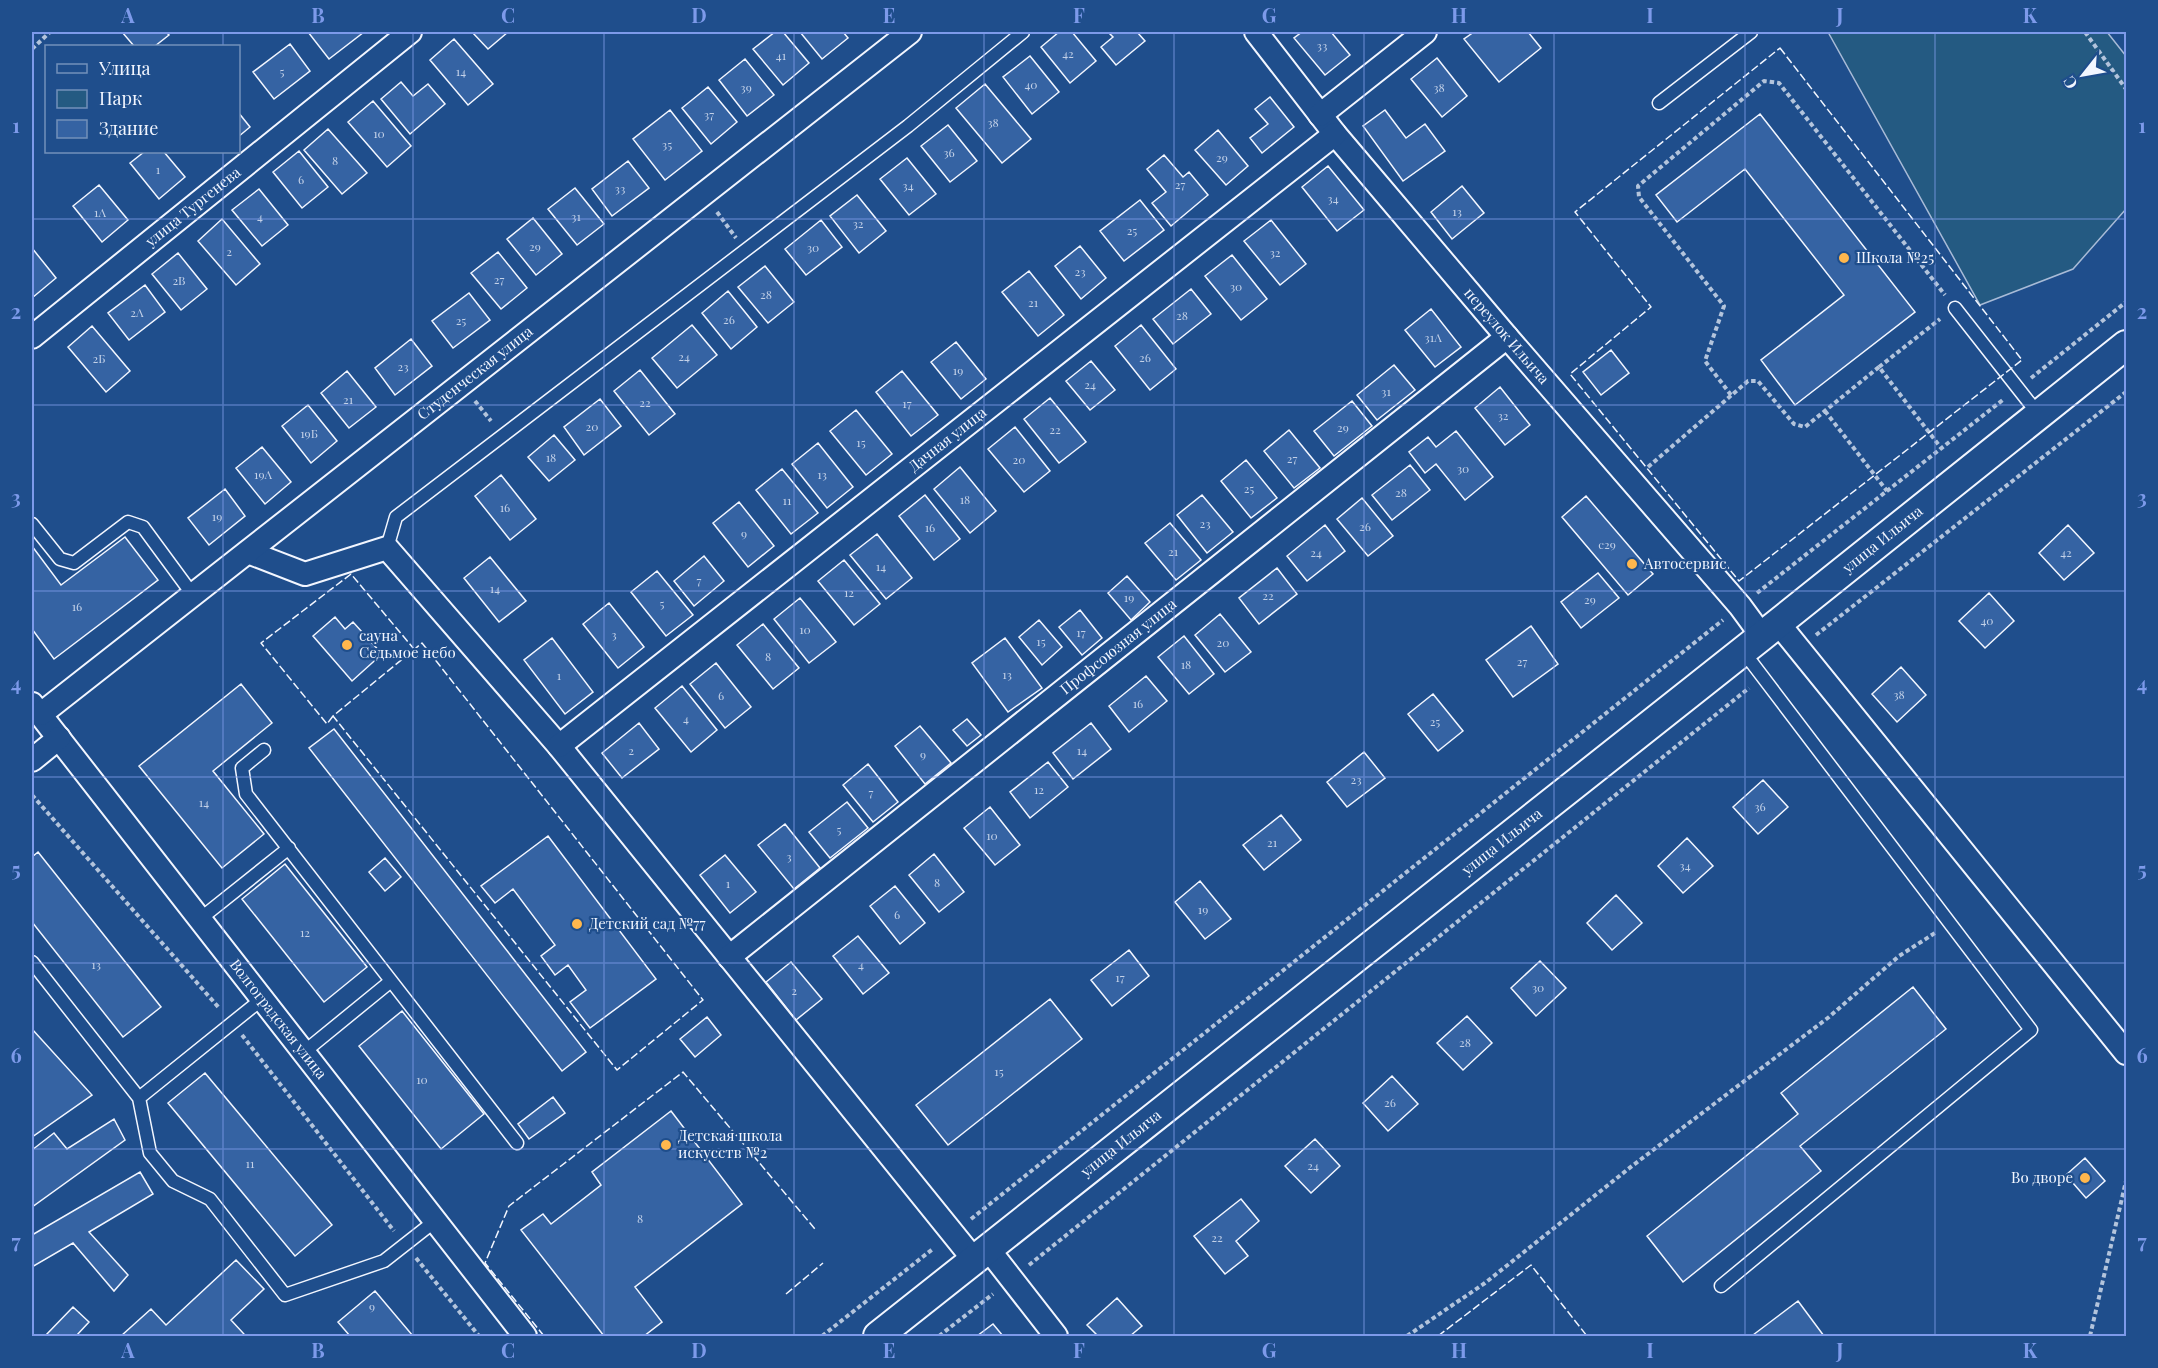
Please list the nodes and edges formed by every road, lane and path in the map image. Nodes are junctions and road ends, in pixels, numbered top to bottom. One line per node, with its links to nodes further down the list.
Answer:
1 (50, 32): 9 (path)
2 (410, 32): 18 (street, улица Тургенева)
3 (910, 32): 14 (street, Студенческая улица)
4 (1023, 32): 15 (lane)
5 (1256, 32): 12 (street, переулок Ильича)
6 (1425, 32): 12 (street)
7 (1751, 32): 11 (lane)
8 (2085, 32): 10 (path)
9 (32, 49)
10 (2127, 88)
11 (1659, 103)
12 (1320, 115): 13 (street, переулок Ильича)
13 (1335, 134): 19 (street, переулок Ильича); 42 (street, Дачная улица)
14 (703, 194): 15 (path); 22 (street, Студенческая улица)
15 (745, 250): 28 (lane)
16 (2127, 302): 23 (path)
17 (1955, 308): 21 (path); 23 (lane); 25 (path)
18 (32, 337)
19 (1507, 337): 30 (street, переулок Ильича); 49 (street, Профсоюзная улица)
20 (2127, 345): 27 (street, улица Ильича)
21 (1880, 367): 26 (path); 29 (path)
22 (461, 384): 28 (path); 34 (street, Студенческая улица)
23 (2017, 388): 27 (lane); 29 (path)
24 (2127, 392): 38 (path)
25 (1731, 395): 26 (path); 30 (path)
26 (1825, 411): 31 (path)
27 (2039, 415): 37 (street, улица Ильича)
28 (502, 436): 33 (lane)
29 (1941, 448): 31 (path)
30 (1632, 481): 36 (street, переулок Ильича)
31 (1887, 491): 36 (path)
32 (32, 524): 35 (lane)
33 (387, 548): 34 (street); 42 (street)
34 (248, 552): 35 (street, Студенческая улица)
35 (193, 595): 40 (street, Студенческая улица)
36 (1740, 606): 37 (street, переулок Ильича); 60 (path)
37 (1761, 637): 38 (street, переулок Ильича); 39 (lane); 62 (street, улица Ильича)
38 (1799, 649): 54 (street, переулок Ильича)
39 (1762, 677): 48 (lane); 63 (path)
40 (36, 709): 41 (street, Волгоградская улица)
41 (59, 738): 44 (street); 47 (street, Волгоградская улица)
42 (559, 746): 49 (street)
43 (264, 750): 46 (lane)
44 (32, 760)
45 (32, 795): 53 (path)
46 (289, 848): 47 (lane); 51 (lane)
47 (201, 919): 52 (street, Волгоградская улица)
48 (1950, 923): 64 (lane); 71 (path)
49 (729, 957): 60 (street)
50 (32, 962): 56 (lane)
51 (391, 981): 55 (lane); 57 (lane)
52 (262, 999): 53 (lane); 55 (street, Волгоградская улица)
53 (232, 1023): 56 (lane); 61 (path)
54 (2124, 1044)
55 (304, 1052): 59 (street, Волгоградская улица)
56 (139, 1098): 61 (lane)
57 (517, 1143)
58 (2127, 1181): 72 (path)
59 (435, 1221): 61 (lane); 66 (street, Волгоградская улица)
60 (952, 1233): 62 (street); 67 (path)
61 (405, 1245): 65 (path)
62 (982, 1255): 63 (street); 68 (street, улица Ильича)
63 (1011, 1279): 69 (path); 70 (street)
64 (1721, 1286)
65 (479, 1336)
66 (525, 1336)
67 (822, 1336)
68 (878, 1336)
69 (939, 1336)
70 (1056, 1336)
71 (1407, 1336)
72 (2090, 1336)

